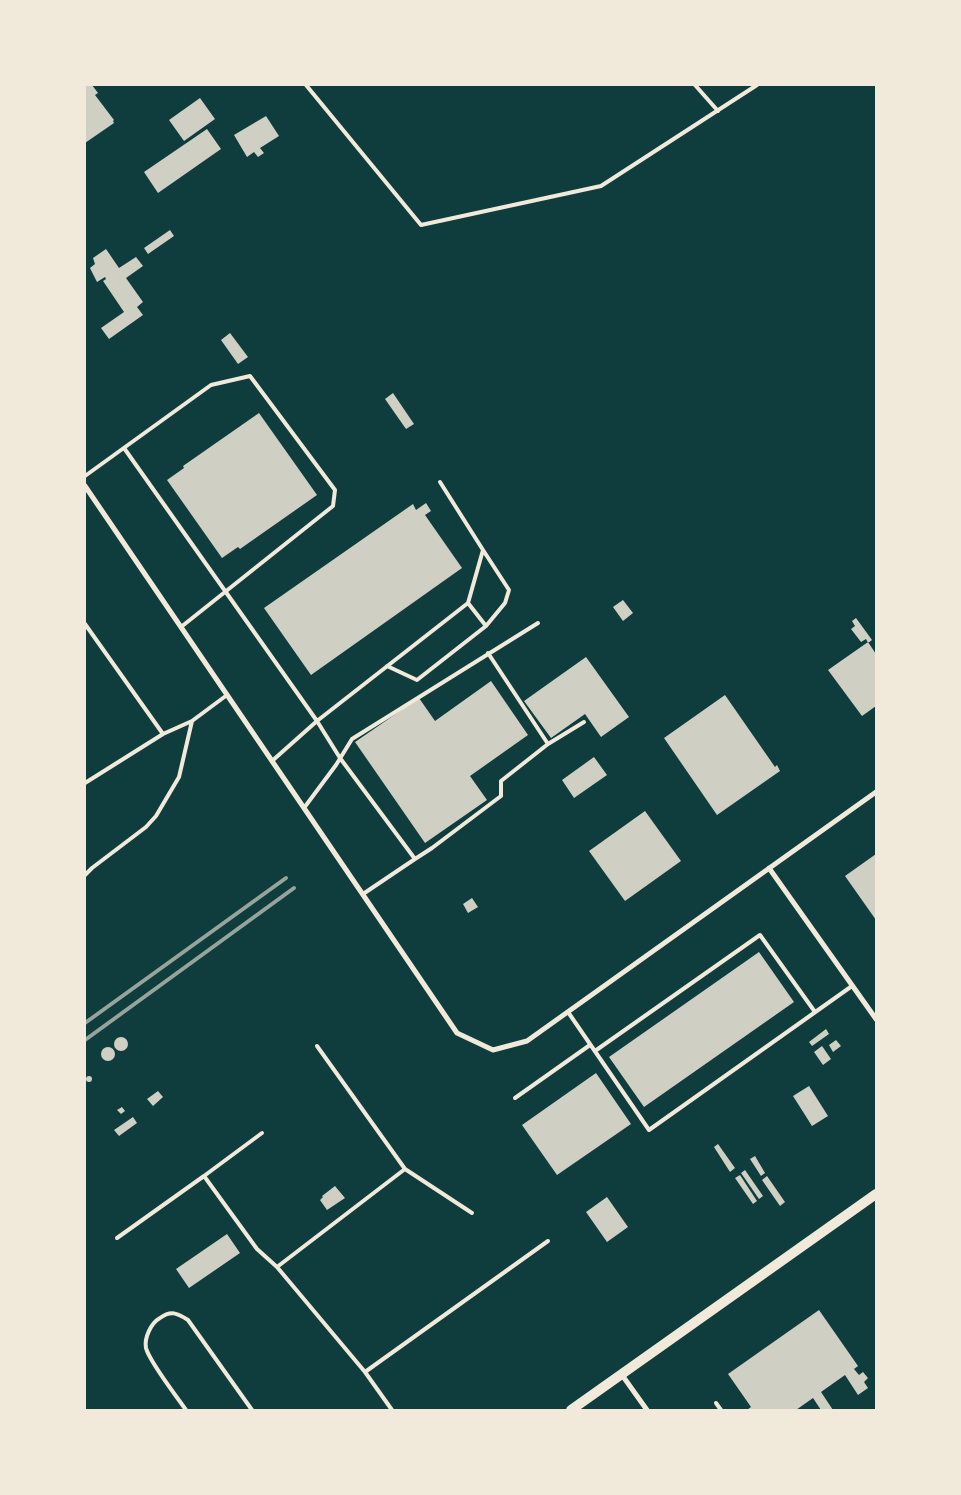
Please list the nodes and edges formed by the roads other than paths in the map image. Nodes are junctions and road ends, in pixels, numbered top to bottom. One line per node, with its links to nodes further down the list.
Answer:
1 (306, 85): 4 (lane)
2 (695, 85): 4 (lane)
3 (758, 85): 4 (lane)
4 (718, 111)
5 (124, 448): 6 (lane); 10 (lane); 10 (lane)
6 (85, 476)
7 (440, 482): 9 (lane)
8 (85, 486): 15 (street)
9 (483, 550): 11 (lane); 14 (lane)
10 (226, 592): 15 (lane); 20 (lane)
11 (468, 603): 14 (lane); 17 (lane)
12 (538, 623): 16 (lane)
13 (85, 624): 22 (lane)
14 (486, 626): 17 (lane)
15 (181, 627): 18 (street)
16 (488, 653): 23 (lane); 24 (lane)
17 (387, 666): 20 (lane)
18 (227, 694): 19 (lane); 25 (street)
19 (192, 721): 22 (lane); 31 (lane)
20 (318, 721): 24 (lane); 25 (lane)
21 (584, 722): 23 (lane)
22 (163, 734): 26 (lane)
23 (548, 744): 29 (lane)
24 (340, 758): 28 (lane); 29 (lane)
25 (272, 761): 28 (street)
26 (85, 783)
27 (876, 792): 30 (street)
28 (304, 808): 32 (street)
29 (415, 859): 32 (lane)
30 (769, 868): 33 (street); 34 (street)
31 (85, 875)
32 (363, 894): 34 (street)
33 (852, 986): 35 (lane); 36 (street)
34 (568, 1012): 37 (lane)
35 (815, 1012): 39 (lane); 39 (lane)
36 (876, 1019)
37 (590, 1045): 39 (lane); 40 (lane)
38 (317, 1046): 42 (lane)
39 (594, 1051)
40 (515, 1098)
41 (262, 1133): 43 (lane)
42 (404, 1169): 45 (lane); 48 (lane)
43 (204, 1176): 46 (lane); 48 (lane)
44 (876, 1194): 50 (main road)
45 (472, 1213)
46 (117, 1238)
47 (548, 1241): 49 (lane)
48 (277, 1267): 49 (lane)
49 (365, 1372): 54 (lane)
50 (622, 1375): 55 (main road); 56 (street)
51 (716, 1404): 57 (lane)
52 (186, 1410): 53 (lane)
53 (252, 1410)
54 (392, 1410)
55 (572, 1410)
56 (647, 1410)
57 (721, 1410)

